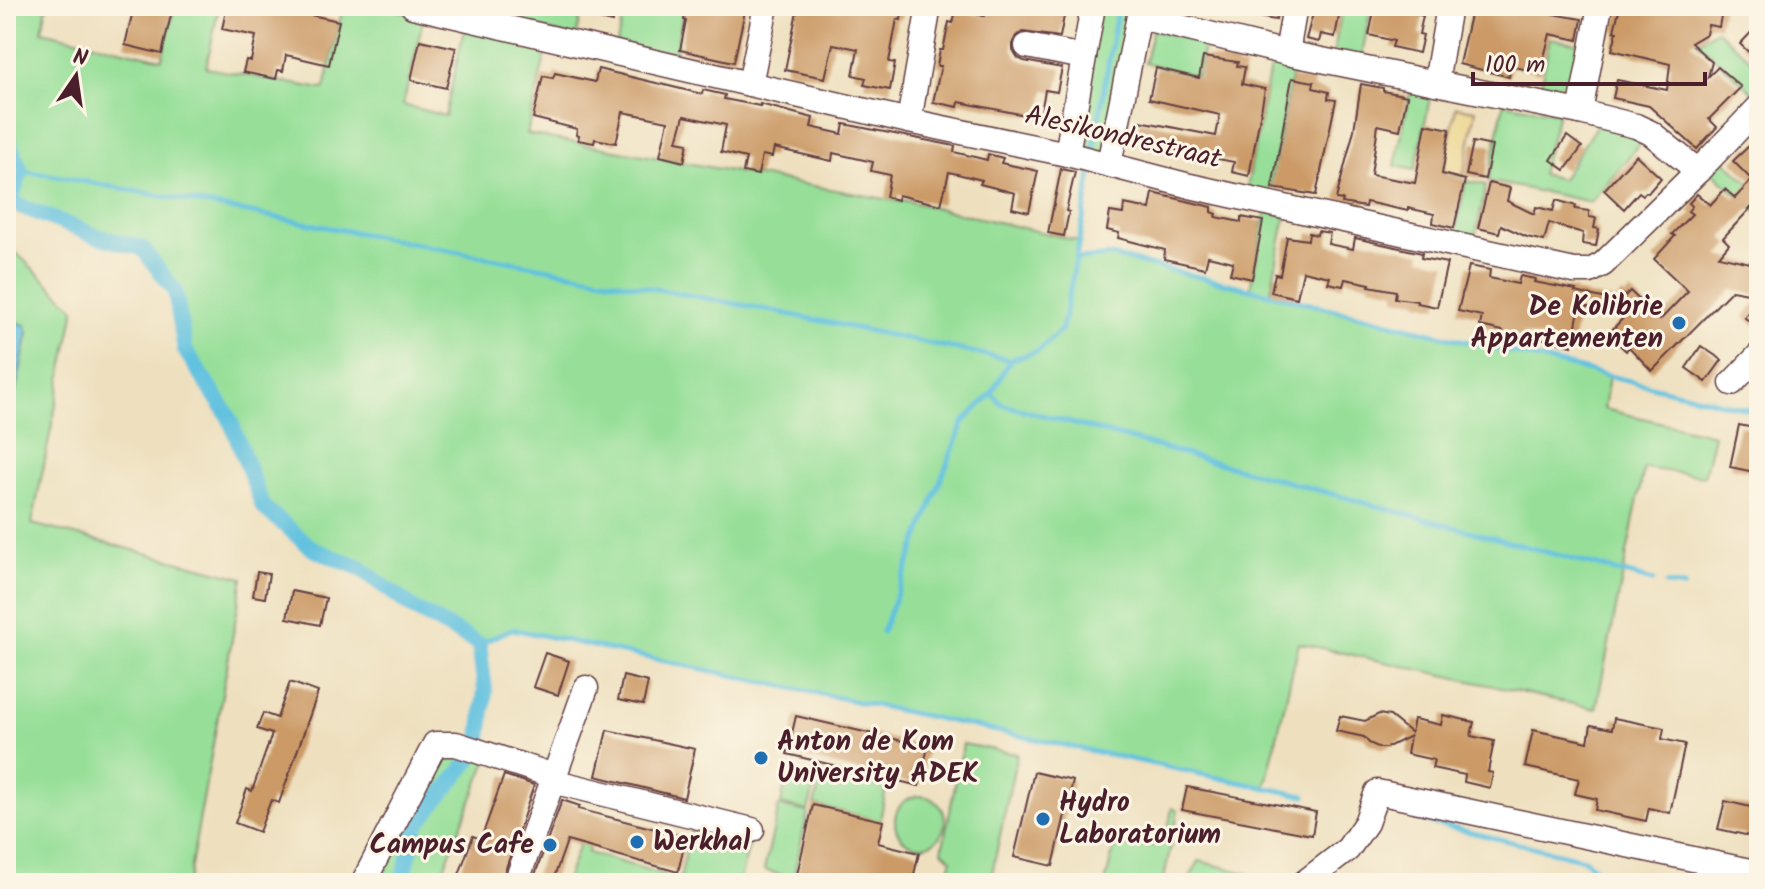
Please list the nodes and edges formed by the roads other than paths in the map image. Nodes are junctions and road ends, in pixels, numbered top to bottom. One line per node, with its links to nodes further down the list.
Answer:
1 (413, 6): 9 (street, Alesikondrestraat)
2 (766, 6): 14 (street)
3 (929, 6): 17 (street)
4 (1093, 6): 12 (street)
5 (1295, 6): 11 (street)
6 (1449, 6): 13 (street)
7 (1600, 6): 16 (street)
8 (1140, 12): 11 (street); 19 (street)
9 (487, 14): 14 (street, Alesikondrestraat)
10 (1027, 46): 12 (street)
11 (1287, 53): 13 (street)
12 (1084, 57): 18 (street)
13 (1436, 83): 16 (street)
14 (750, 84): 17 (street, Alesikondrestraat)
15 (1759, 107): 20 (street, Alesikondrestraat)
16 (1580, 112): 20 (street)
17 (909, 121): 18 (street, Alesikondrestraat)
18 (1067, 154): 19 (street, Alesikondrestraat)
19 (1109, 164): 20 (street, Alesikondrestraat)
20 (1698, 171)
21 (1759, 355): 22 (street)
22 (1732, 383)
23 (586, 688): 24 (street)
24 (553, 778): 25 (street); 27 (street); 28 (street)
25 (752, 830)
26 (1759, 873): 29 (street)
27 (363, 883)
28 (516, 883)
29 (1304, 883)

